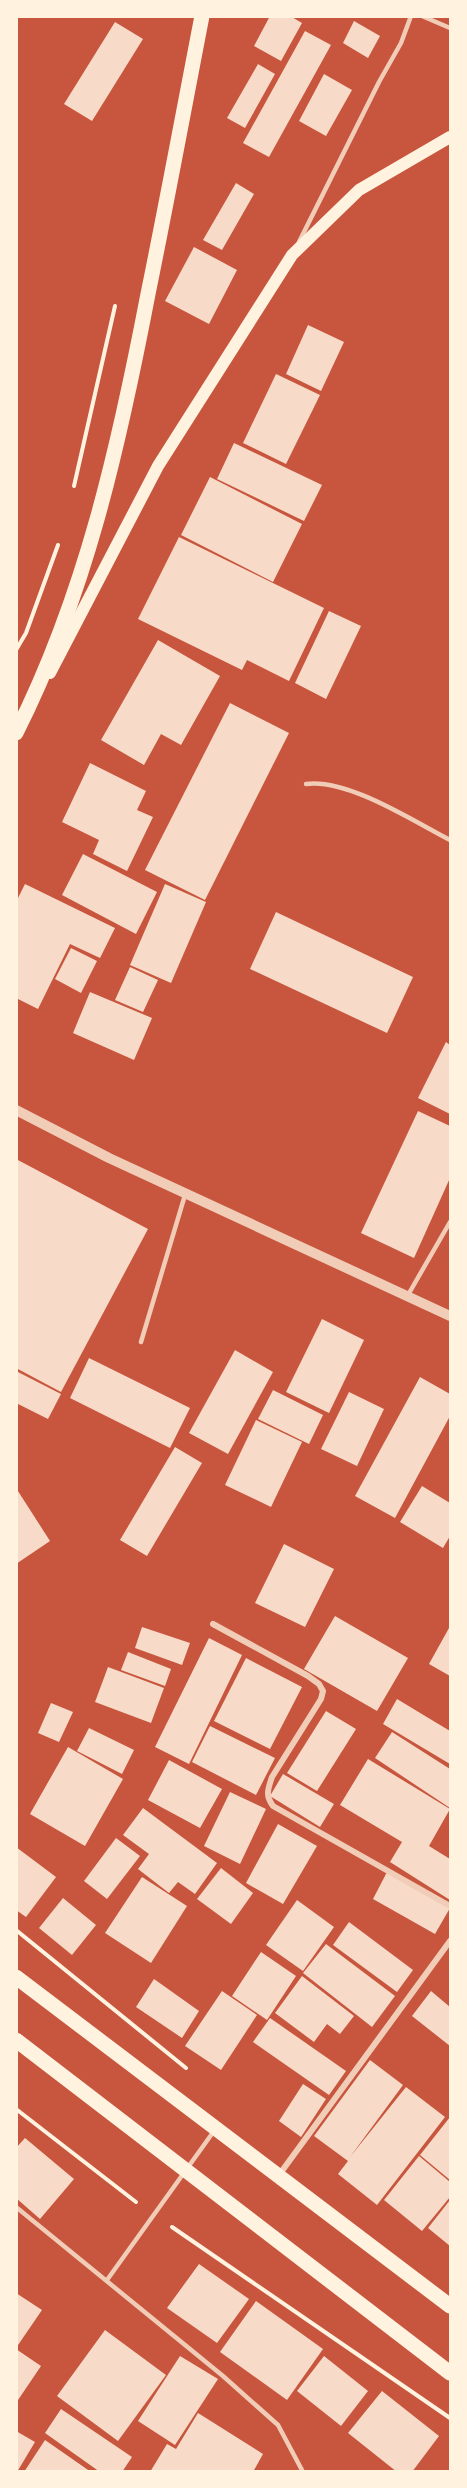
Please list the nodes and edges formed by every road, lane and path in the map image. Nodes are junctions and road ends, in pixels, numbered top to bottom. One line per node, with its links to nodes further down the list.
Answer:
1 (202, 16): 11 (main road)
2 (411, 16): 6 (lane)
3 (422, 16): 4 (lane)
4 (450, 28)
5 (450, 137): 6 (main road)
6 (292, 255): 11 (main road)
7 (116, 303): 8 (path)
8 (72, 494)
9 (60, 538): 10 (path)
10 (16, 650)
11 (16, 734)
12 (306, 784): 13 (lane)
13 (450, 840)
14 (16, 1110): 15 (street)
15 (185, 1194): 17 (street); 19 (lane)
16 (450, 1222): 17 (lane)
17 (408, 1295): 18 (street)
18 (450, 1316)
19 (141, 1342)
20 (213, 1624): 21 (street)
21 (450, 1906)
22 (450, 1941): 28 (street)
23 (16, 1977): 26 (main road)
24 (16, 2040): 27 (main road)
25 (16, 2109): 30 (path)
26 (216, 2129): 27 (lane); 28 (main road)
27 (186, 2171): 30 (lane); 33 (main road)
28 (278, 2177): 32 (main road)
29 (16, 2206): 31 (lane)
30 (156, 2216): 31 (lane); 34 (path)
31 (107, 2280): 35 (lane)
32 (450, 2306)
33 (450, 2373)
34 (450, 2418)
35 (303, 2472)

